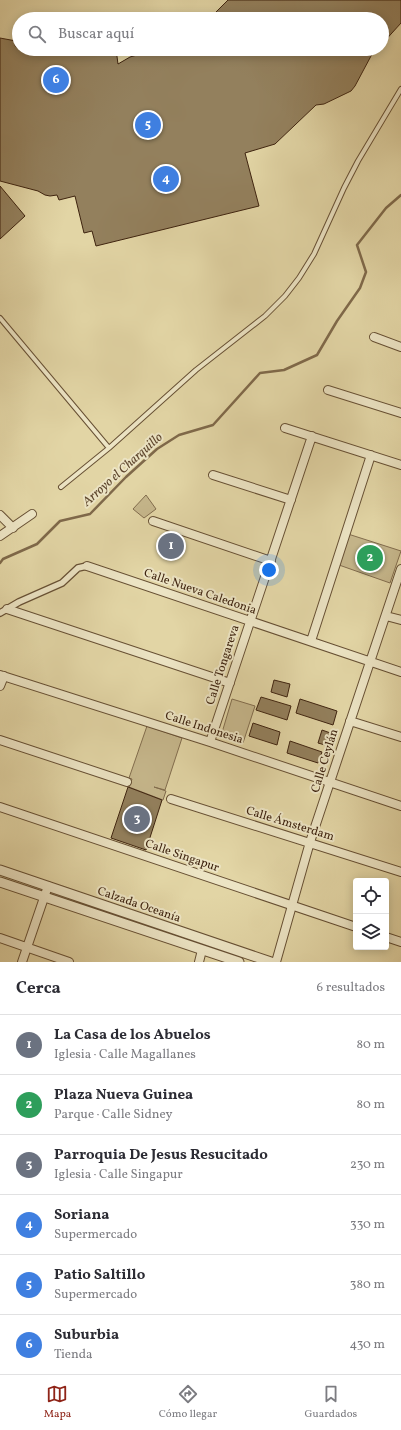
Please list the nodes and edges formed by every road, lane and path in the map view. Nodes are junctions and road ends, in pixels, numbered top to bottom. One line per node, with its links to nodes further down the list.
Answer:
1 (401, 89): 9 (lane)
2 (0, 318): 9 (lane)
3 (374, 338): 4 (street)
4 (401, 347)
5 (328, 390): 6 (street)
6 (401, 414)
7 (285, 428): 8 (street)
8 (312, 436): 10 (street); 14 (street, Calle Tongareva)
9 (109, 448): 13 (lane)
10 (372, 456): 11 (street); 27 (street)
11 (401, 465)
12 (213, 474): 14 (street)
13 (61, 486)
14 (291, 500): 20 (street, Calle Tongareva)
15 (32, 514): 18 (street)
16 (0, 515): 18 (street)
17 (154, 521): 20 (street)
18 (13, 528): 19 (street)
19 (0, 536)
20 (271, 561): 26 (street, Calle Tongareva)
21 (87, 566): 23 (street, Calle Nueva Caledonia); 26 (street, Calle Nueva Caledonia)
22 (401, 570): 24 (street, Calle Ceylán)
23 (3, 611): 31 (street)
24 (386, 616): 25 (street); 28 (street, Calle Ceylán)
25 (401, 620)
26 (250, 622): 27 (street, Calle Nueva Caledonia); 31 (street, Calle Tongareva)
27 (311, 641): 28 (street, Calle Nueva Caledonia)
28 (371, 662): 29 (street, Calle Nueva Caledonia); 33 (street, Calle Ceylán)
29 (401, 672)
30 (2, 676): 32 (street); 36 (street, Calle Indonesia)
31 (230, 684): 36 (street, Calle Tongareva)
32 (0, 686)
33 (350, 721): 34 (street); 38 (street, Calle Ceylán)
34 (401, 738)
35 (0, 740): 37 (street)
36 (210, 742): 38 (street, Calle Indonesia)
37 (127, 782)
38 (331, 783): 40 (street, Calle Indonesia); 42 (street, Calle Ceylán)
39 (171, 799): 42 (street, Calle Ámsterdam)
40 (401, 806)
41 (0, 807): 48 (street, Calle Singapur)
42 (310, 842): 44 (street, Calle Ámsterdam); 48 (street, Calle Ceylán)
43 (0, 870): 46 (street, Calzada Oceanía)
44 (401, 872)
45 (0, 882): 47 (street, Calzada Oceanía)
46 (48, 886): 47 (street); 55 (street, Calzada Oceanía)
47 (44, 898): 53 (street); 54 (street, Calzada Oceanía)
48 (292, 906): 49 (street, Calle Singapur); 55 (street, Calle Ceylán)
49 (353, 926)
50 (0, 938): 53 (street)
51 (389, 938): 52 (street)
52 (401, 942)
53 (27, 947): 56 (street); 57 (street)
54 (202, 950): 58 (street); 59 (street, Calzada Oceanía)
55 (277, 960)
56 (22, 962)
57 (69, 962)
58 (199, 962)
59 (239, 962)

